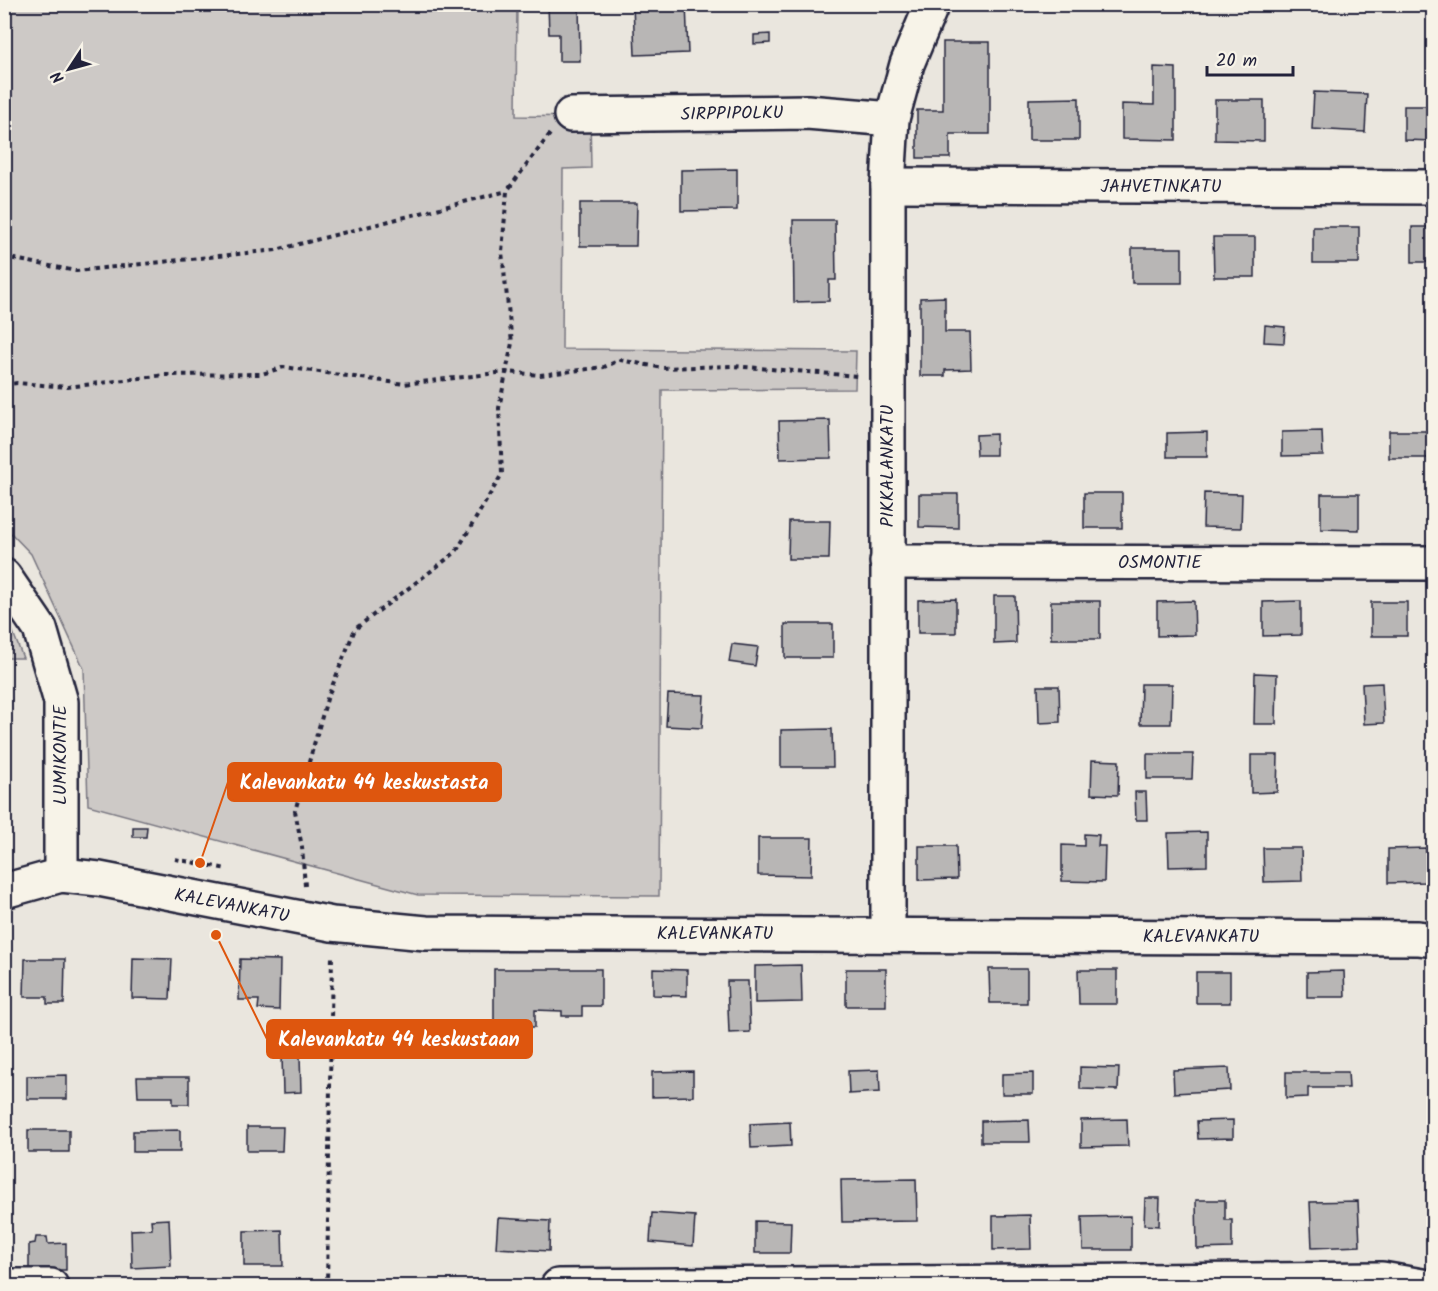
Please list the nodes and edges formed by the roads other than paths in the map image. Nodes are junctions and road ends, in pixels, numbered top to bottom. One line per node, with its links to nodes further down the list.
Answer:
1 (932, 4): 3 (street, PIKKALANKATU)
2 (571, 115): 3 (street, SIRPPIPOLKU)
3 (892, 119): 4 (street, PIKKALANKATU)
4 (888, 185): 5 (street, JAHVETINKATU); 6 (street, PIKKALANKATU)
5 (1434, 187)
6 (887, 562): 7 (street, OSMONTIE); 11 (street, PIKKALANKATU)
7 (1434, 563)
8 (4, 576): 9 (street, LUMIKONTIE)
9 (61, 875): 10 (street, KALEVANKATU); 11 (street, KALEVANKATU)
10 (4, 891)
11 (888, 934): 12 (street, KALEVANKATU)
12 (1434, 940)
13 (4, 1286): 14 (street)
14 (51, 1287)
15 (558, 1287): 16 (street)
16 (1422, 1287)

